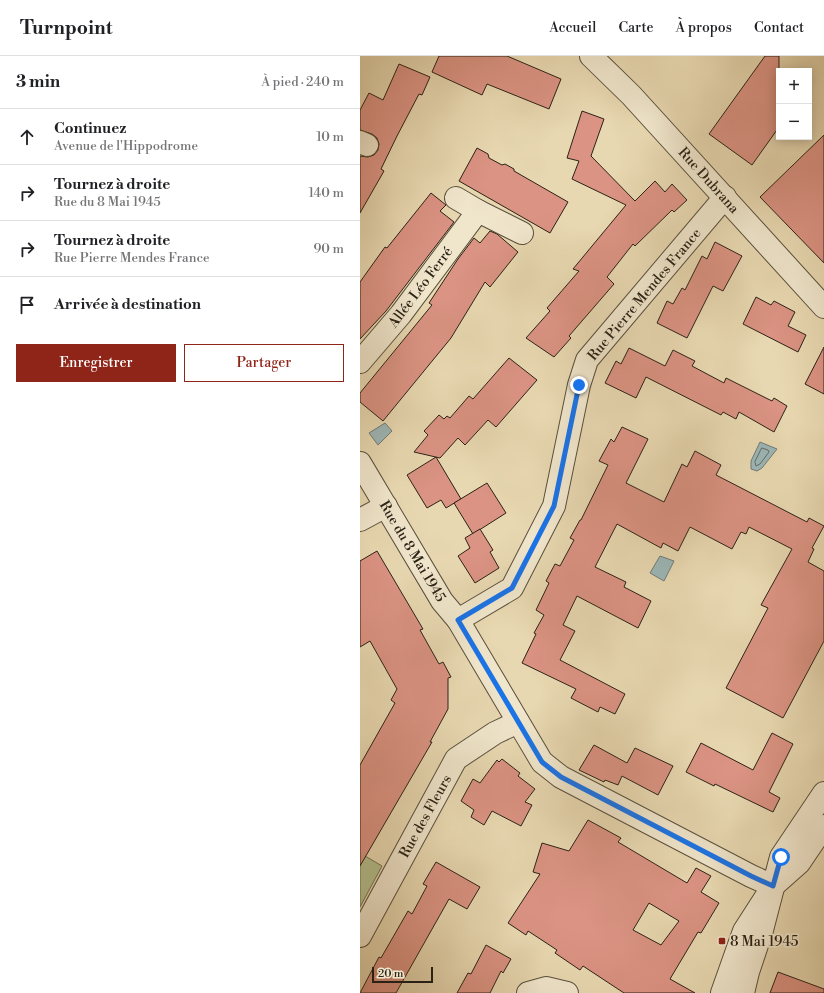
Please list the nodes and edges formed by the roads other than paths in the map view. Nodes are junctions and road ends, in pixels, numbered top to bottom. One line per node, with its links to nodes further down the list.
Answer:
1 (591, 56): 2 (street, Rue Dubrana)
2 (725, 197): 6 (street, Rue Dubrana); 11 (street, Rue Pierre Mendes France)
3 (456, 198): 4 (street)
4 (478, 211): 5 (street); 7 (street, Allée Léo Ferré)
5 (522, 233)
6 (824, 307)
7 (360, 362)
8 (360, 463): 9 (street, Rue du 8 Mai 1945)
9 (386, 506): 10 (street); 11 (street, Rue du 8 Mai 1945)
10 (360, 520)
11 (458, 620): 12 (street, Rue du 8 Mai 1945)
12 (518, 722): 15 (street, Rue du 8 Mai 1945); 16 (street, Rue des Fleurs)
13 (824, 793): 15 (street)
14 (824, 826): 15 (street)
15 (773, 886): 19 (street); 20 (street)
16 (360, 936)
17 (528, 993): 18 (street)
18 (567, 993)
19 (722, 993)
20 (742, 993)

